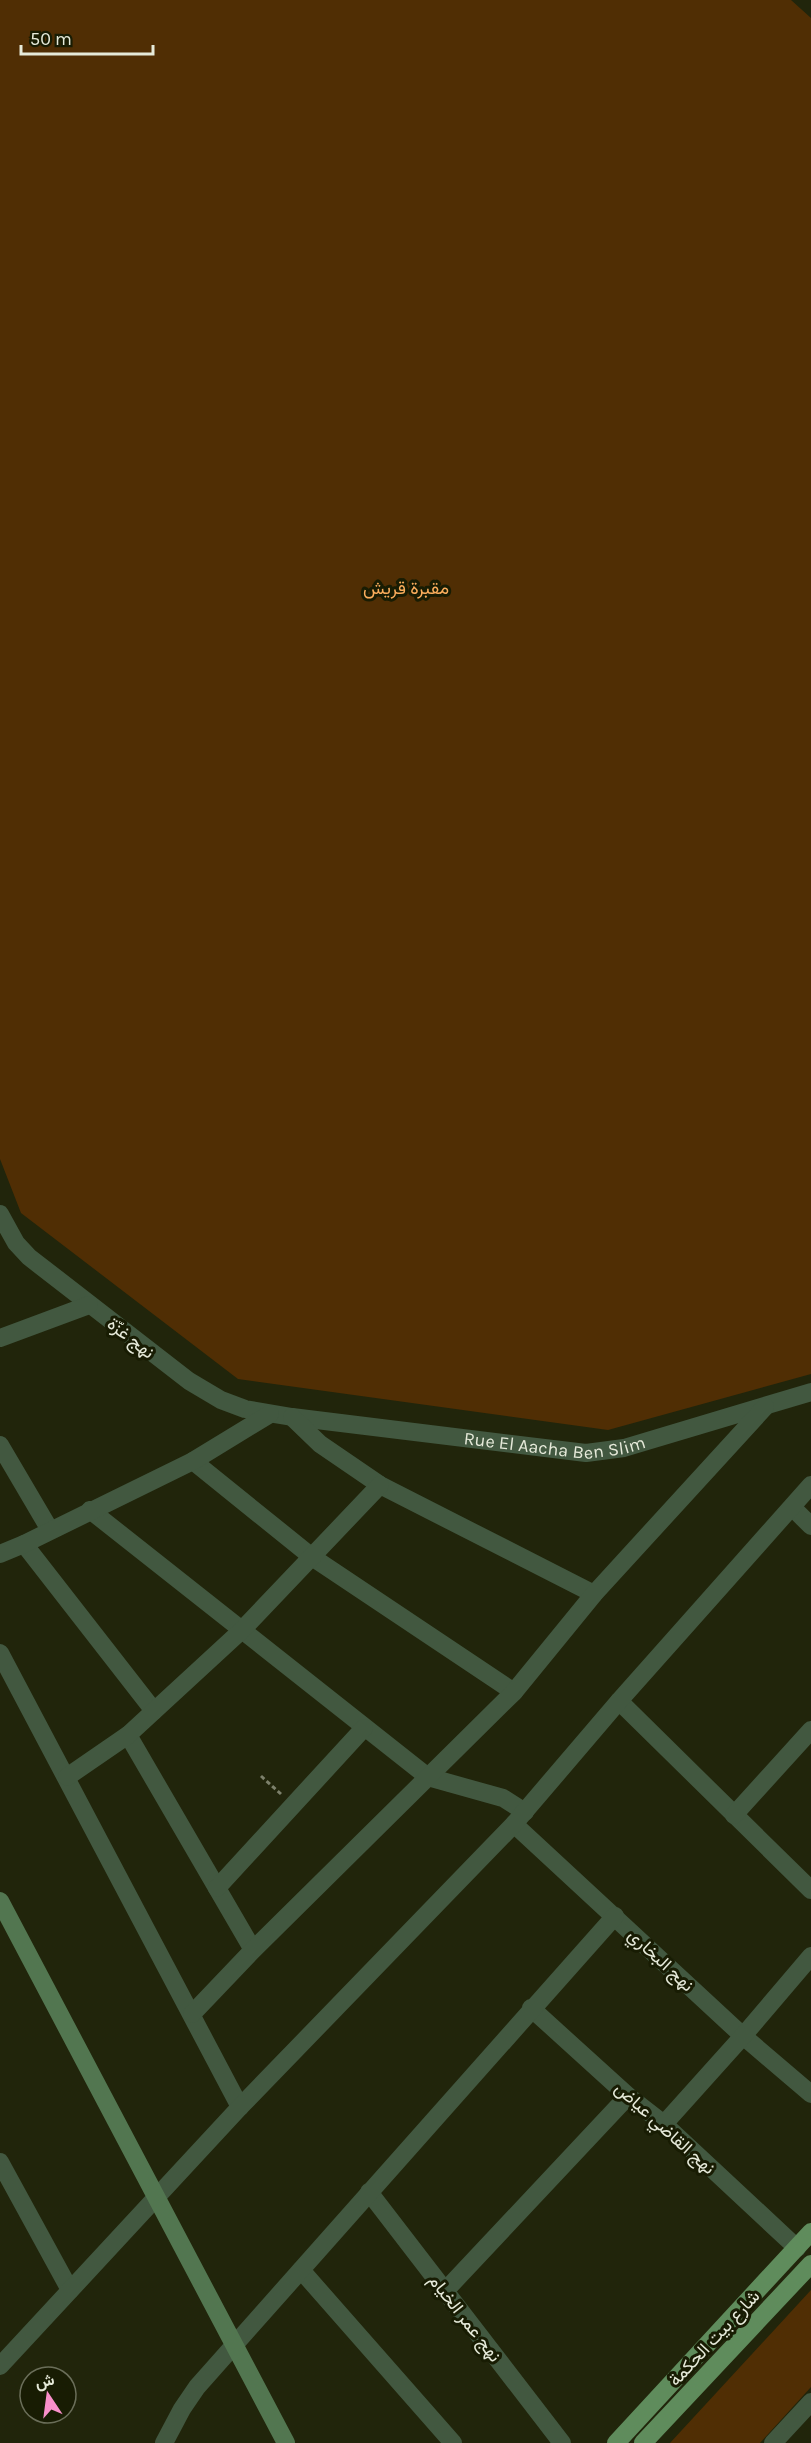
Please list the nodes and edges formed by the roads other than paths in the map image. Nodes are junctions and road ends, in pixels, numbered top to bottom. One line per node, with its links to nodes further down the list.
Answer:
1 (0, 1214): 2 (street, نهج غزّة)
2 (89, 1305): 3 (street); 6 (street, نهج غزّة)
3 (0, 1338)
4 (811, 1392): 5 (street, Rue El Aacha Ben Slim)
5 (766, 1407): 7 (street, Rue El Aacha Ben Slim); 19 (street)
6 (270, 1414): 7 (street, نهج غزّة); 9 (street)
7 (292, 1417): 10 (street)
8 (0, 1445): 15 (street)
9 (192, 1461): 13 (street); 18 (street)
10 (380, 1485): 18 (street); 19 (street)
11 (811, 1485): 12 (street)
12 (793, 1508): 14 (street); 23 (street)
13 (90, 1510): 15 (street); 20 (street)
14 (811, 1526)
15 (50, 1530): 16 (street)
16 (24, 1544): 17 (street); 24 (street)
17 (0, 1554)
18 (312, 1557): 20 (street); 22 (street)
19 (594, 1594): 22 (street)
20 (242, 1630): 24 (street); 25 (street)
21 (0, 1653): 28 (street)
22 (514, 1692): 29 (street)
23 (619, 1701): 30 (street); 31 (street)
24 (154, 1711): 27 (street)
25 (364, 1728): 29 (street); 32 (street)
26 (811, 1730): 30 (street)
27 (128, 1735): 28 (street); 32 (street)
28 (67, 1777): 39 (street)
29 (428, 1777): 31 (street, نهج البخاري); 36 (street)
30 (734, 1815): 33 (street)
31 (519, 1818): 35 (street, نهج البخاري); 43 (street)
32 (217, 1888): 36 (street)
33 (811, 1890)
34 (0, 1901): 47 (main road)
35 (615, 1916): 38 (street); 40 (street, نهج البخاري)
36 (253, 1950): 39 (street)
37 (811, 1956): 40 (street)
38 (531, 2008): 42 (street, نهج القاضي عياض); 46 (street)
39 (192, 2014): 43 (street)
40 (743, 2036): 41 (street, نهج البخاري); 44 (street)
41 (811, 2094)
42 (628, 2096): 44 (street, نهج القاضي عياض); 53 (street)
43 (240, 2107): 47 (street)
44 (664, 2124): 49 (street, نهج القاضي عياض)
45 (0, 2162): 52 (street)
46 (369, 2192): 51 (street); 53 (street, نهج عمر الخيام)
47 (155, 2197): 52 (street); 54 (main road)
48 (811, 2232): 49 (main road, شارع بيت الحكمة)
49 (797, 2248): 61 (main road, شارع بيت الحكمة)
50 (811, 2264): 62 (main road, شارع بيت الحكمة)
51 (301, 2270): 54 (street); 59 (street)
52 (70, 2290): 55 (street)
53 (445, 2291): 60 (street, نهج عمر الخيام)
54 (234, 2347): 57 (street); 58 (main road)
55 (0, 2366)
56 (811, 2402): 63 (street)
57 (164, 2443)
58 (286, 2443)
59 (453, 2443)
60 (562, 2443)
61 (616, 2443)
62 (643, 2443)
63 (773, 2443)

